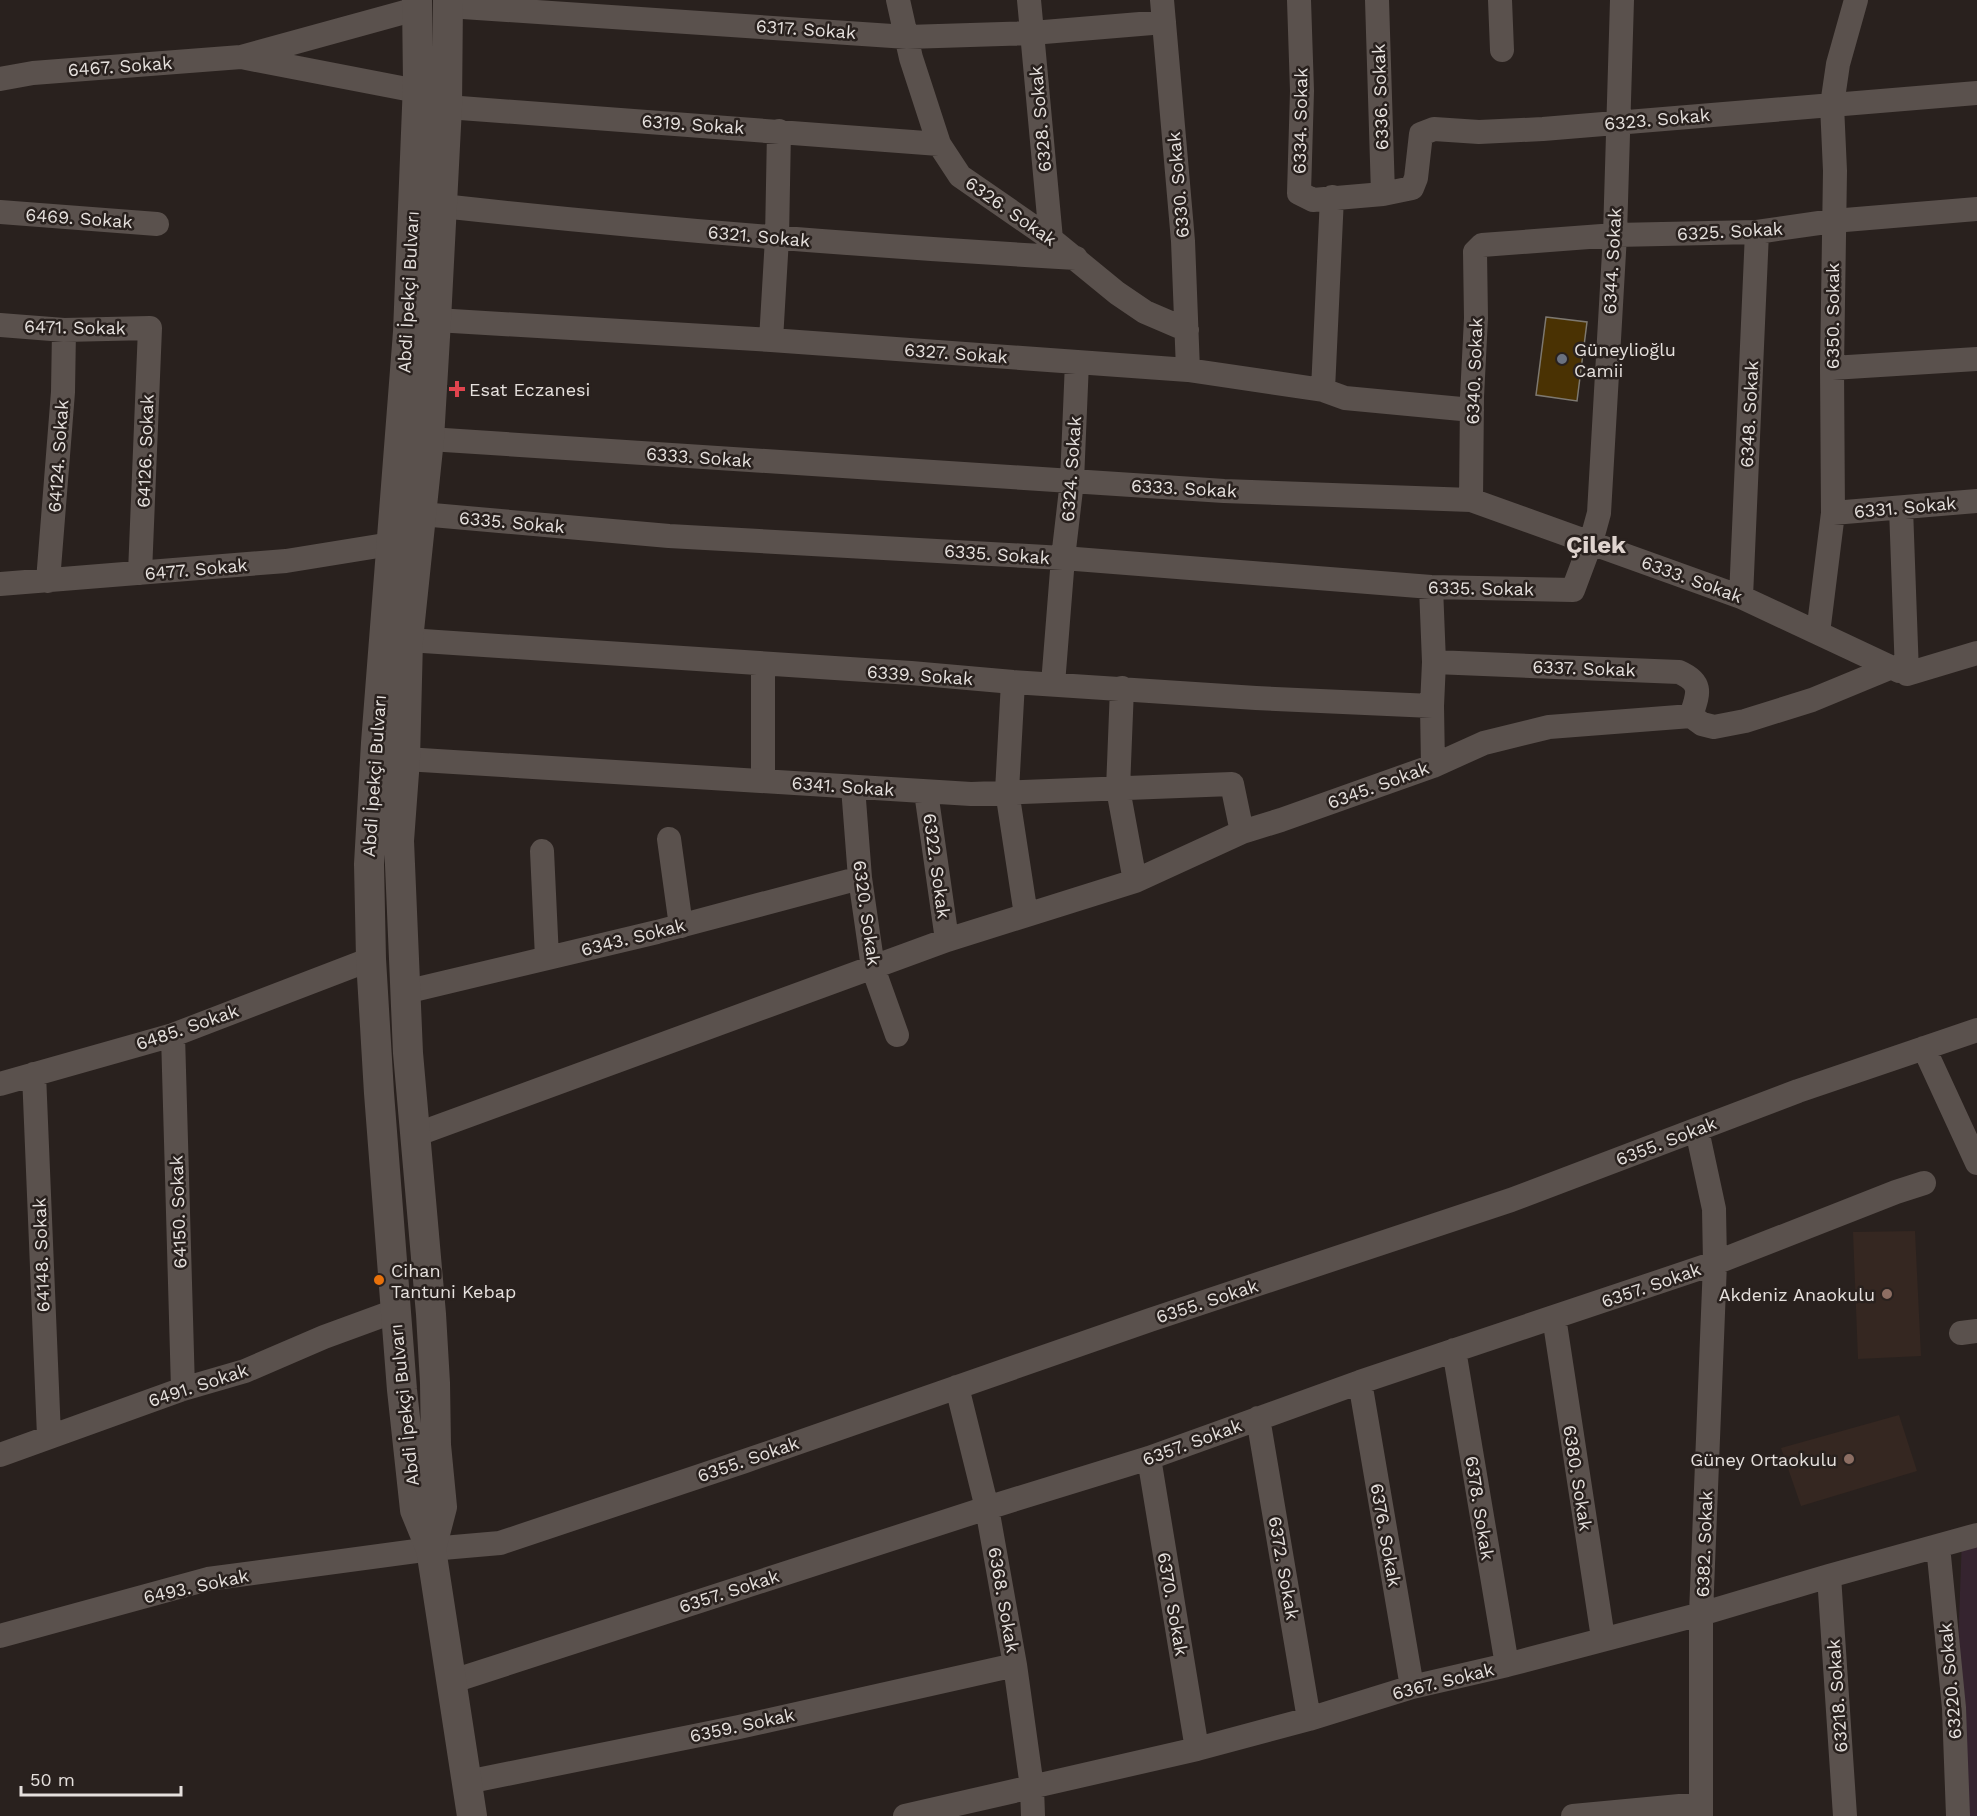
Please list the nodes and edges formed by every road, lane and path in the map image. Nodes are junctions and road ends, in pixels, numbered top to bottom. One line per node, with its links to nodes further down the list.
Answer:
1 (898, 0): 12 (street, 6326. Sokak)
2 (1029, 0): 11 (street, 6328. Sokak)
3 (1299, 0): 24 (street, 6334. Sokak)
4 (1377, 0): 23 (street, 6336. Sokak)
5 (1500, 0): 13 (street)
6 (1622, 0): 20 (street, 6344. Sokak)
7 (1856, 0): 18 (street, 6350. Sokak)
8 (448, 3): 12 (street, 6317. Sokak); 19 (street, Abdi İpekçi Bulvarı)
9 (417, 5): 14 (street, 6467. Sokak); 16 (street, Abdi İpekçi Bulvarı)
10 (1163, 11): 11 (street, 6317. Sokak); 40 (street, 6330. Sokak)
11 (1032, 33): 12 (street, 6317. Sokak); 33 (street, 6328. Sokak)
12 (907, 37): 22 (street, 6326. Sokak)
13 (1502, 50)
14 (241, 57): 15 (street, 6467. Sokak); 16 (street, 6467. Sokak)
15 (0, 79)
16 (417, 91): 56 (street, Abdi İpekçi Bulvarı)
17 (1977, 93): 18 (street, 6323. Sokak)
18 (1832, 105): 20 (street, 6323. Sokak); 28 (street, 6350. Sokak)
19 (447, 107): 21 (street, 6319. Sokak); 25 (street, Abdi İpekçi Bulvarı)
20 (1618, 122): 23 (street, 6323. Sokak); 31 (street, 6344. Sokak)
21 (779, 130): 22 (street, 6319. Sokak); 32 (street)
22 (939, 144): 33 (street, 6326. Sokak)
23 (1383, 194): 24 (street, 6334. Sokak)
24 (1332, 197): 46 (street)
25 (442, 206): 32 (street, 6321. Sokak); 36 (street, Abdi İpekçi Bulvarı)
26 (1977, 209): 28 (street, 6325. Sokak)
27 (0, 212): 29 (street, 6469. Sokak)
28 (1833, 221): 30 (street, 6325. Sokak); 44 (street, 6350. Sokak)
29 (157, 224)
30 (1757, 232): 31 (street, 6325. Sokak); 63 (street, 6348. Sokak)
31 (1615, 235): 34 (street, 6325. Sokak); 55 (street, 6344. Sokak)
32 (777, 238): 35 (street, 6321. Sokak); 41 (street)
33 (1051, 239): 35 (street, 6326. Sokak)
34 (1482, 245): 47 (street, 6340. Sokak)
35 (1076, 258): 40 (street, 6326. Sokak)
36 (436, 320): 41 (street, 6327. Sokak); 48 (street, Abdi İpekçi Bulvarı)
37 (0, 325): 39 (street, 6471. Sokak)
38 (150, 328): 39 (street, 6471. Sokak); 58 (street, 64126. Sokak)
39 (64, 330): 59 (street, 64124. Sokak)
40 (1187, 330): 45 (street, 6330. Sokak)
41 (771, 340): 43 (street, 6327. Sokak)
42 (1977, 359): 44 (street)
43 (1077, 362): 45 (street, 6327. Sokak); 49 (street, 6324. Sokak)
44 (1832, 368): 53 (street, 6350. Sokak)
45 (1188, 370): 46 (street, 6327. Sokak)
46 (1323, 390): 47 (street, 6327. Sokak)
47 (1472, 410): 50 (street, 6340. Sokak)
48 (429, 440): 49 (street, 6333. Sokak); 54 (street, Abdi İpekçi Bulvarı)
49 (1072, 481): 50 (street, 6333. Sokak); 57 (street, 6324. Sokak)
50 (1471, 500): 55 (street, 6333. Sokak)
51 (1977, 501): 52 (street, 6331. Sokak)
52 (1901, 507): 53 (street, 6331. Sokak); 69 (street)
53 (1833, 513): 64 (street, 6350. Sokak)
54 (421, 514): 57 (street, 6335. Sokak); 65 (street, Abdi İpekçi Bulvarı)
55 (1591, 542): 62 (street, 6344. Sokak); 63 (street, 6333. Sokak)
56 (391, 544): 58 (street, 6477. Sokak); 91 (street, Abdi İpekçi Bulvarı)
57 (1063, 558): 61 (street, 6335. Sokak); 71 (street, 6324. Sokak)
58 (140, 573): 59 (street, 6477. Sokak)
59 (48, 581): 60 (street, 6477. Sokak)
60 (0, 584)
61 (1431, 587): 62 (street, 6335. Sokak); 67 (street)
62 (1573, 590)
63 (1741, 597): 64 (street, 6333. Sokak)
64 (1818, 633): 69 (street, 6333. Sokak)
65 (408, 640): 68 (street, 6339. Sokak); 75 (street, Abdi İpekçi Bulvarı)
66 (1977, 653): 69 (street, 6345. Sokak)
67 (1434, 662): 73 (street); 74 (street, 6337. Sokak)
68 (763, 664): 70 (street, 6339. Sokak); 77 (street)
69 (1900, 671): 74 (street, 6345. Sokak)
70 (1013, 682): 71 (street, 6339. Sokak); 81 (street)
71 (1053, 684): 72 (street, 6339. Sokak)
72 (1122, 688): 73 (street, 6339. Sokak); 79 (street)
73 (1431, 706): 76 (street)
74 (1691, 716): 76 (street, 6345. Sokak)
75 (405, 759): 77 (street, 6341. Sokak); 93 (street, Abdi İpekçi Bulvarı)
76 (1432, 766): 82 (street, 6345. Sokak)
77 (763, 780): 78 (street, 6341. Sokak)
78 (853, 788): 80 (street, 6341. Sokak); 85 (street, 6320. Sokak)
79 (1118, 789): 81 (street, 6341. Sokak); 82 (street, 6341. Sokak); 86 (street)
80 (926, 792): 81 (street, 6341. Sokak); 89 (street, 6322. Sokak)
81 (1007, 792): 87 (street)
82 (1242, 832): 86 (street, 6345. Sokak)
83 (669, 840): 88 (street)
84 (542, 851): 90 (street)
85 (860, 878): 88 (street, 6343. Sokak); 92 (street, 6320. Sokak)
86 (1135, 881): 87 (street, 6345. Sokak)
87 (1026, 915): 89 (street, 6345. Sokak)
88 (681, 926): 90 (street, 6343. Sokak)
89 (947, 940): 92 (street, 6345. Sokak)
90 (547, 958): 93 (street, 6343. Sokak)
91 (371, 959): 95 (street, 6485. Sokak); 105 (street, Abdi İpekçi Bulvarı)
92 (873, 968): 96 (street, 6320. Sokak); 101 (street, 6345. Sokak)
93 (405, 992): 101 (street, Abdi İpekçi Bulvarı)
94 (1977, 1030): 97 (street, 6355. Sokak)
95 (173, 1035): 98 (street, 6485. Sokak); 110 (street, 64150. Sokak)
96 (897, 1035)
97 (1924, 1048): 100 (street, 6355. Sokak); 102 (street)
98 (34, 1074): 99 (street, 6485. Sokak); 112 (street, 64148. Sokak)
99 (0, 1084)
100 (1697, 1130): 104 (street, 6382. Sokak); 109 (street, 6355. Sokak)
101 (415, 1135): 118 (street, Abdi İpekçi Bulvarı)
102 (1977, 1163)
103 (1924, 1183): 104 (street, 6357. Sokak)
104 (1715, 1263): 106 (street, 6357. Sokak); 120 (street, 6382. Sokak)
105 (395, 1311): 110 (street, 6491. Sokak); 118 (street, Abdi İpekçi Bulvarı)
106 (1554, 1317): 107 (street, 6357. Sokak); 122 (street, 6380. Sokak)
107 (1454, 1350): 108 (street, 6357. Sokak); 124 (street, 6378. Sokak)
108 (1360, 1382): 111 (street, 6357. Sokak); 126 (street, 6376. Sokak)
109 (957, 1387): 115 (street, 6368. Sokak); 118 (street, 6355. Sokak)
110 (183, 1389): 112 (street, 6491. Sokak)
111 (1258, 1418): 114 (street, 6357. Sokak); 127 (street, 6372. Sokak)
112 (49, 1436): 113 (street, 6491. Sokak)
113 (0, 1455)
114 (1149, 1458): 115 (street, 6357. Sokak); 128 (street, 6370. Sokak)
115 (987, 1508): 123 (street, 6368. Sokak); 125 (street, 6357. Sokak)
116 (1977, 1535): 117 (street, 6367. Sokak)
117 (1938, 1546): 119 (street, 6367. Sokak); 137 (street, 63220. Sokak)
118 (431, 1549): 121 (street, 6493. Sokak); 125 (street, Abdi İpekçi Bulvarı)
119 (1829, 1576): 120 (street, 6367. Sokak); 136 (street, 63218. Sokak)
120 (1701, 1614): 122 (street, 6367. Sokak); 131 (street, 6382. Sokak)
121 (0, 1636)
122 (1603, 1638): 124 (street, 6367. Sokak)
123 (1016, 1665): 129 (street, 6359. Sokak); 130 (street, 6368. Sokak)
124 (1507, 1665): 126 (street, 6367. Sokak)
125 (453, 1681): 129 (street, Abdi İpekçi Bulvarı)
126 (1412, 1687): 127 (street, 6367. Sokak)
127 (1309, 1719): 128 (street, 6367. Sokak)
128 (1197, 1749): 130 (street, 6367. Sokak)
129 (467, 1782): 132 (street, Abdi İpekçi Bulvarı)
130 (1032, 1787): 133 (street, 6367. Sokak); 134 (street, 6368. Sokak)
131 (1701, 1810): 135 (street)
132 (472, 1816)
133 (905, 1816)
134 (1033, 1816)
135 (1573, 1816)
136 (1845, 1816)
137 (1958, 1816)

